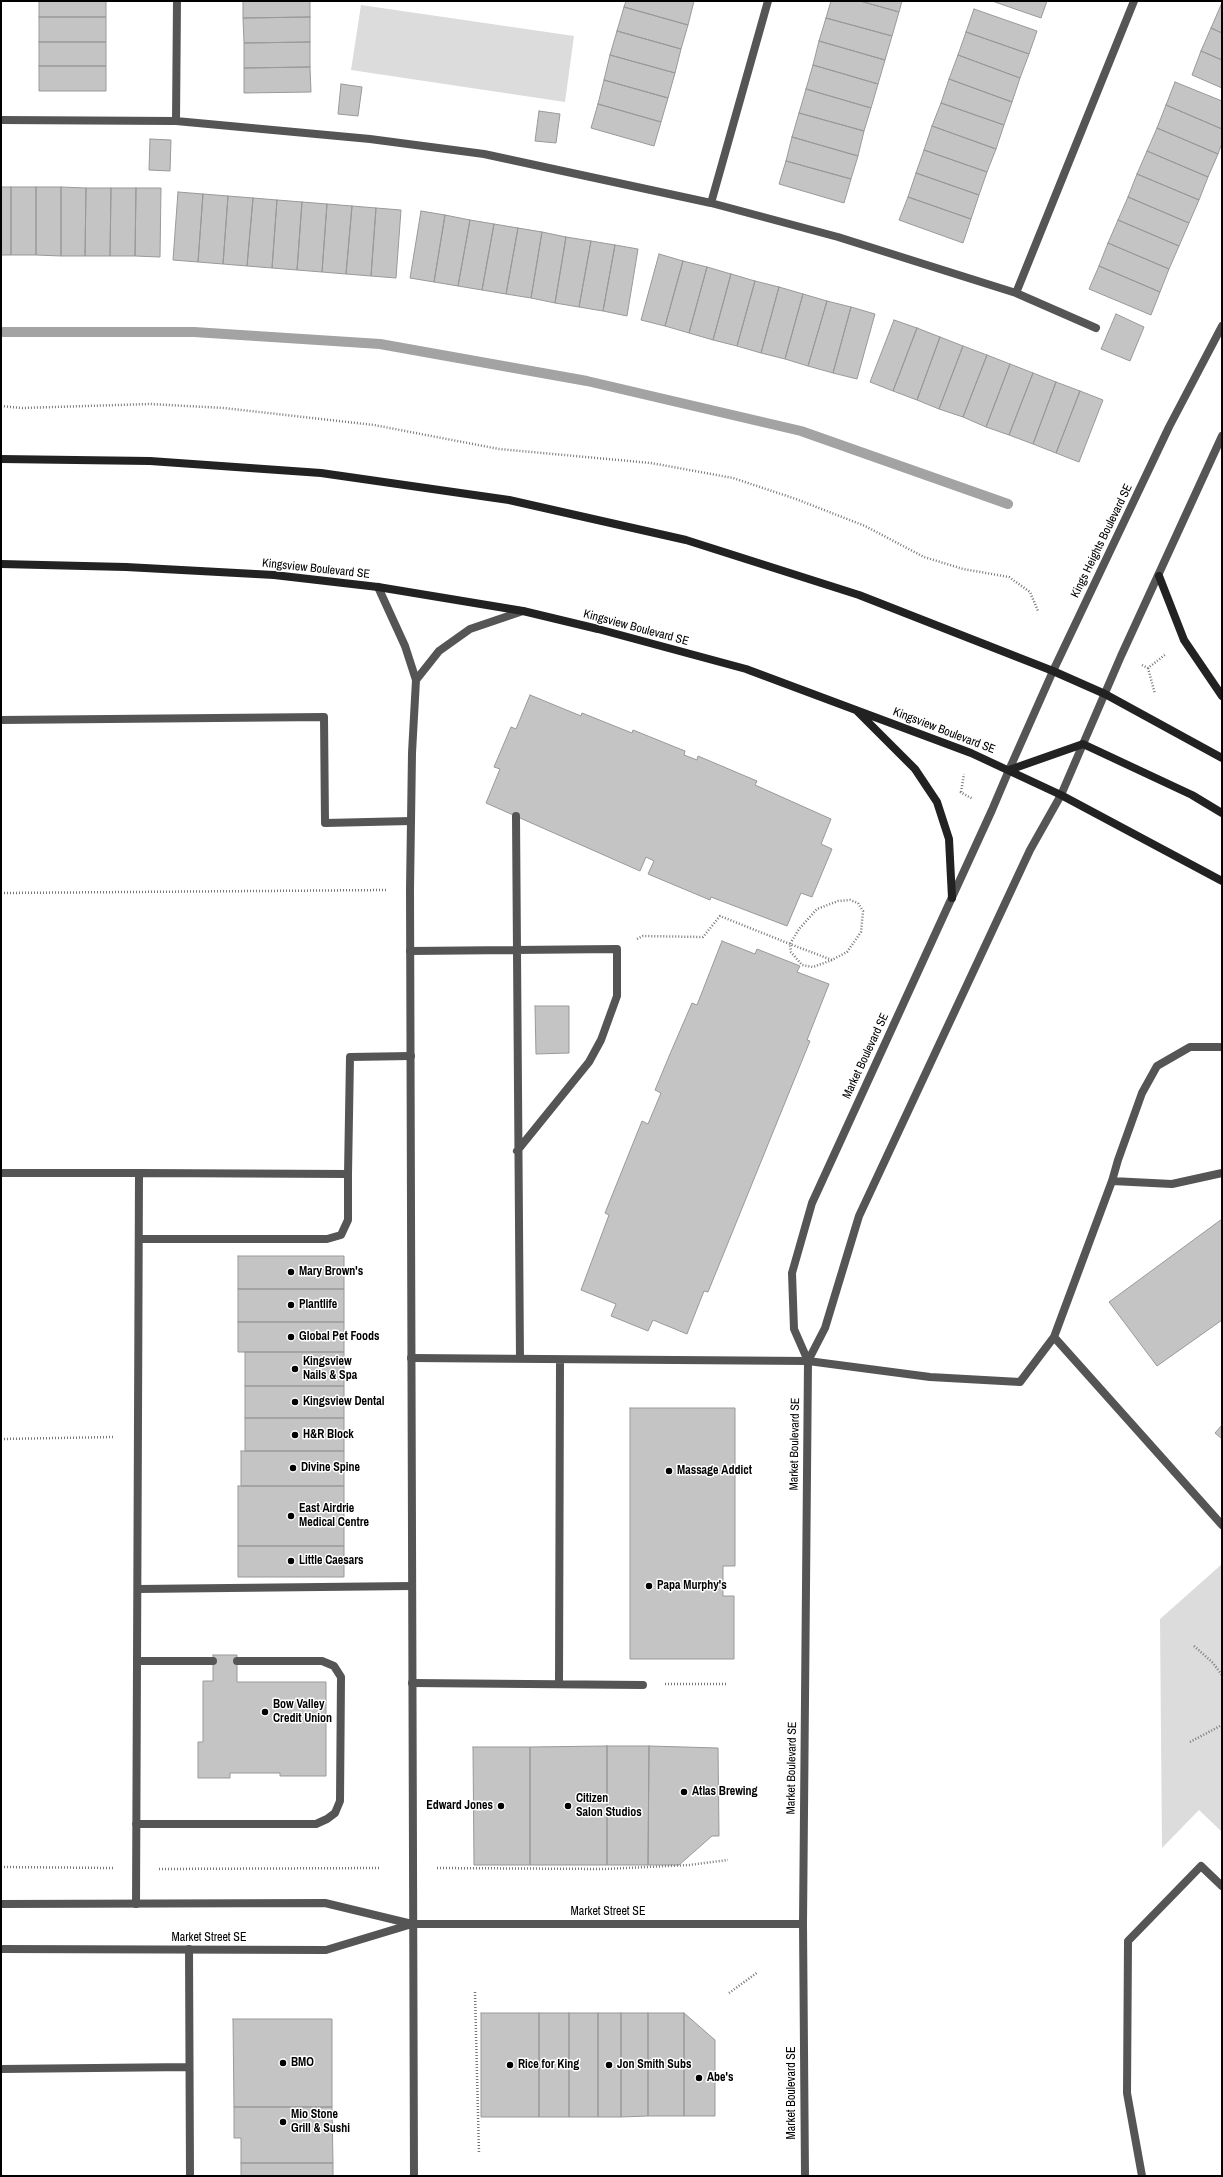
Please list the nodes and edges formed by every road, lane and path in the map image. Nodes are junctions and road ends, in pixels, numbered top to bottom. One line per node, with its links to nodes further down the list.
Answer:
1 (176, 1): 5 (street)
2 (768, 1): 6 (street)
3 (1134, 1): 7 (street)
4 (1, 120): 5 (street)
5 (176, 121): 6 (street)
6 (711, 203): 7 (street)
7 (1016, 293): 9 (street)
8 (1222, 326): 21 (street, Kings Heights Boulevard SE)
9 (1096, 328)
10 (1, 406): 17 (path)
11 (1222, 436): 14 (street)
12 (1, 459): 21 (main road)
13 (1, 564): 15 (main road, Kingsview Boulevard SE)
14 (1159, 576): 23 (street); 25 (main road)
15 (378, 587): 16 (main road, Kingsview Boulevard SE); 22 (street)
16 (523, 612): 22 (street); 26 (main road, Kingsview Boulevard SE)
17 (1038, 612)
18 (1166, 654): 20 (path)
19 (1139, 663): 20 (path)
20 (1148, 668): 24 (path)
21 (1053, 671): 23 (main road); 31 (street, Kings Heights Boulevard SE)
22 (416, 680): 38 (street)
23 (1105, 694): 28 (street); 29 (main road)
24 (1155, 694)
25 (1222, 696)
26 (855, 709): 31 (main road, Kingsview Boulevard SE); 42 (main road)
27 (1, 720): 38 (street)
28 (1083, 744): 31 (main road); 34 (street); 36 (main road)
29 (1222, 758)
30 (964, 769): 32 (path)
31 (1009, 770): 34 (main road, Kingsview Boulevard SE); 42 (street, Market Boulevard SE)
32 (961, 792): 33 (path); 35 (path)
33 (955, 794)
34 (1061, 795): 39 (main road, Kingsview Boulevard SE); 61 (street, Market Boulevard SE)
35 (974, 799)
36 (1222, 813)
37 (516, 816): 45 (street)
38 (411, 821): 40 (street)
39 (1222, 880)
40 (410, 889): 41 (path); 46 (street)
41 (1, 893)
42 (952, 898): 61 (street, Market Boulevard SE)
43 (790, 944): 44 (path); 47 (path); 47 (path); 47 (path)
44 (617, 949): 45 (street); 50 (street)
45 (516, 950): 46 (street); 50 (street)
46 (410, 951): 49 (street)
47 (832, 960)
48 (1222, 1048): 55 (street)
49 (411, 1056): 54 (street); 58 (street)
50 (517, 1151): 59 (street)
51 (1, 1173): 52 (street)
52 (139, 1173): 54 (street); 56 (street)
53 (1222, 1173): 55 (street)
54 (348, 1174): 56 (street)
55 (1112, 1181): 57 (street)
56 (139, 1239): 62 (street)
57 (1054, 1336): 61 (street); 64 (street)
58 (411, 1358): 59 (street); 65 (street)
59 (520, 1359): 60 (street)
60 (560, 1360): 61 (street); 73 (street)
61 (808, 1361): 88 (street, Market Boulevard SE)
62 (138, 1437): 63 (path); 66 (street)
63 (1, 1439)
64 (1222, 1525)
65 (412, 1586): 66 (street); 72 (street)
66 (138, 1589): 68 (street)
67 (1194, 1646): 71 (path)
68 (137, 1661): 69 (street); 78 (street)
69 (213, 1661)
70 (237, 1661): 78 (street)
71 (1222, 1675)
72 (412, 1683): 73 (street); 87 (street)
73 (559, 1684): 75 (street)
74 (726, 1684): 75 (path)
75 (643, 1685)
76 (1222, 1725): 77 (path)
77 (1190, 1742)
78 (136, 1824): 83 (street)
79 (728, 1860): 82 (path)
80 (1, 1867): 83 (path)
81 (379, 1868): 83 (path)
82 (437, 1868)
83 (136, 1869): 86 (street)
84 (1222, 1886): 100 (street)
85 (1, 1904): 86 (street, Market Street SE)
86 (136, 1904): 87 (street, Market Street SE)
87 (412, 1924): 88 (street, Market Street SE); 90 (street, Market Street SE); 98 (street)
88 (803, 1924): 99 (street, Market Boulevard SE)
89 (1, 1949): 90 (street, Market Street SE)
90 (189, 1950): 94 (street)
91 (758, 1972): 93 (path)
92 (475, 1992): 96 (path)
93 (729, 1993)
94 (189, 2068): 95 (street); 97 (street)
95 (1, 2069)
96 (479, 2154)
97 (190, 2176)
98 (414, 2176)
99 (805, 2176)
100 (1142, 2176)

